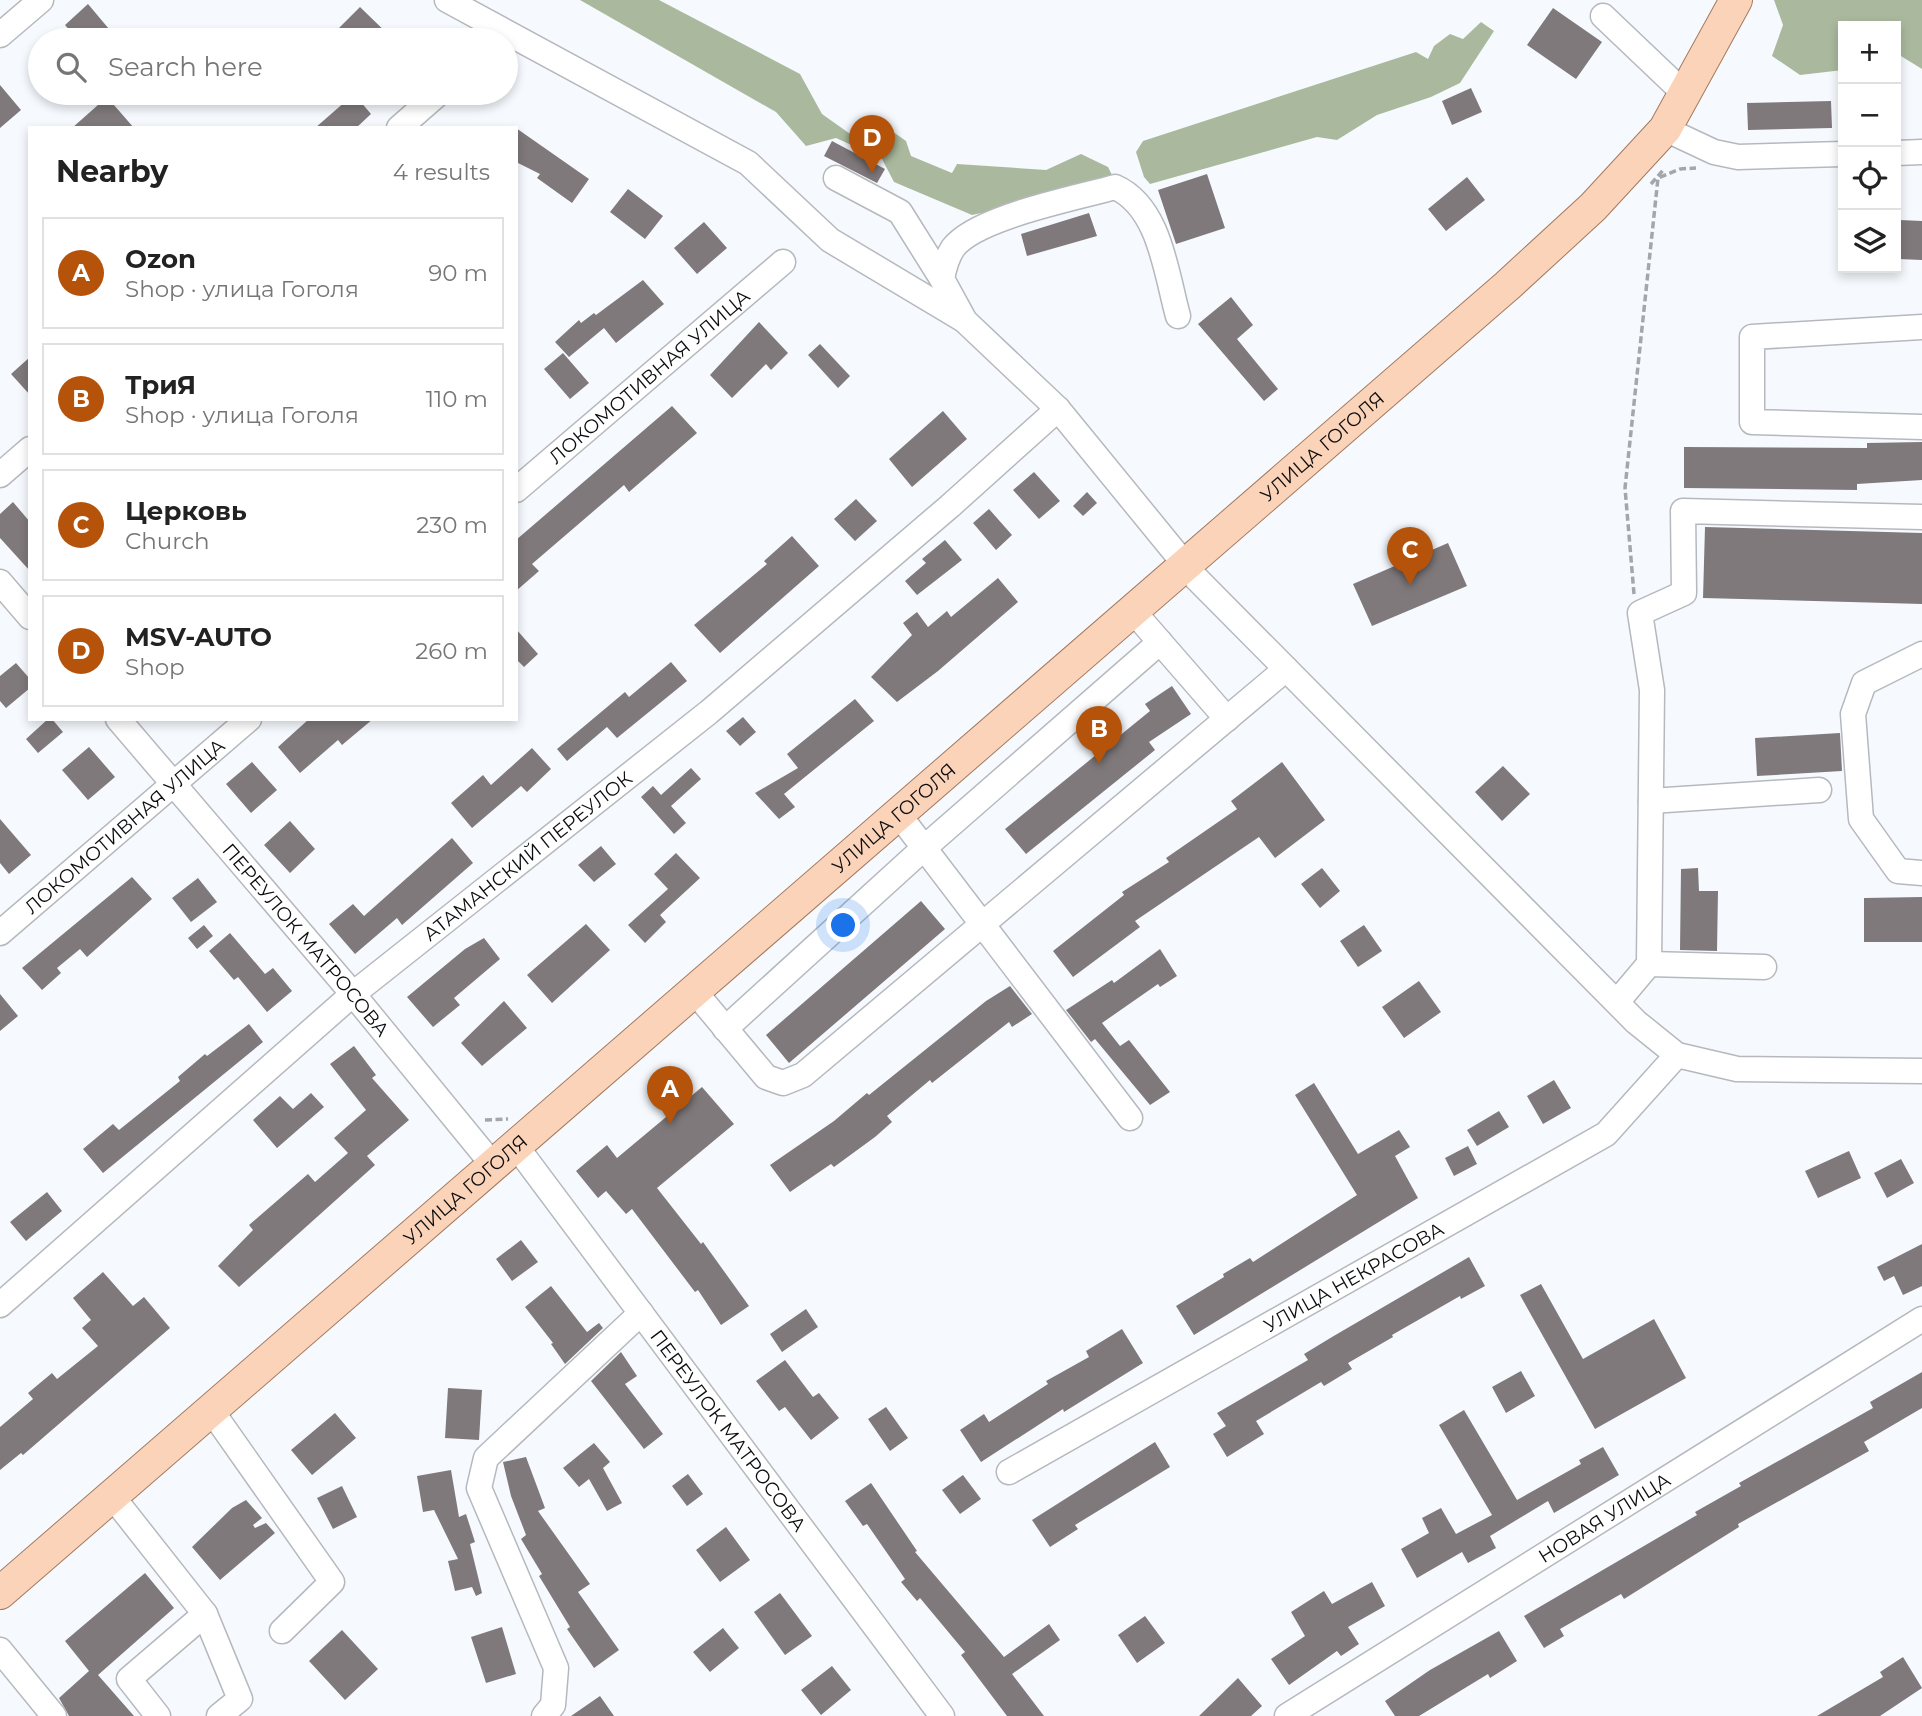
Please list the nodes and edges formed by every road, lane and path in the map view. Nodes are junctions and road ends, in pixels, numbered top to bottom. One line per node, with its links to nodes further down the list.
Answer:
1 (41, 0): 6 (street)
2 (447, 0): 5 (street)
3 (1736, 0): 8 (main road, УЛИЦА ГОГОЛЯ)
4 (1603, 16): 8 (street)
5 (489, 28)
6 (0, 35)
7 (518, 45): 20 (street)
8 (1685, 94): 11 (main road, УЛИЦА ГОГОЛЯ)
9 (425, 105): 10 (street)
10 (401, 126)
11 (1665, 129): 14 (street); 28 (main road, УЛИЦА ГОГОЛЯ)
12 (1922, 152): 13 (street)
13 (1901, 153)
14 (1838, 154)
15 (1702, 168): 31 (path)
16 (836, 178): 18 (street)
17 (783, 262): 26 (street, ЛОКОМОТИВНАЯ УЛИЦА)
18 (942, 279): 19 (street); 20 (street)
19 (1178, 316)
20 (965, 321): 22 (street)
21 (1922, 327): 23 (street)
22 (1058, 410): 28 (street); 50 (street, АТАМАНСКИЙ ПЕРЕУЛОК)
23 (1922, 427)
24 (28, 451): 25 (street)
25 (0, 475)
26 (518, 488)
27 (1922, 517): 31 (street)
28 (1185, 566): 30 (main road, УЛИЦА ГОГОЛЯ); 35 (street)
29 (0, 582): 32 (street)
30 (1132, 611): 33 (street); 42 (main road, УЛИЦА ГОГОЛЯ)
31 (1640, 613): 41 (street)
32 (28, 615)
33 (1160, 642): 36 (street); 43 (street)
34 (1922, 654): 44 (street)
35 (1286, 669): 36 (street); 51 (street)
36 (1227, 719): 45 (street)
37 (120, 721): 39 (street, ПЕРЕУЛОК МАТРОСОВА)
38 (247, 721): 39 (street, ЛОКОМОТИВНАЯ УЛИЦА)
39 (173, 784): 46 (street, ЛОКОМОТИВНАЯ УЛИЦА); 50 (street, ПЕРЕУЛОК МАТРОСОВА)
40 (1819, 790): 41 (street)
41 (1651, 801): 47 (street)
42 (899, 816): 43 (street); 49 (main road, УЛИЦА ГОГОЛЯ)
43 (924, 848): 45 (street); 52 (street)
44 (1922, 873)
45 (982, 924): 52 (street); 55 (street)
46 (0, 933)
47 (1649, 964): 48 (street); 51 (street)
48 (1764, 967)
49 (695, 992): 52 (street); 56 (main road, УЛИЦА ГОГОЛЯ)
50 (353, 994): 56 (street, ПЕРЕУЛОК МАТРОСОВА); 57 (street, АТАМАНСКИЙ ПЕРЕУЛОК)
51 (1617, 1002): 53 (street)
52 (725, 1029)
53 (1677, 1055): 54 (street); 61 (street, УЛИЦА НЕКРАСОВА)
54 (1922, 1071)
55 (1130, 1118)
56 (505, 1155): 58 (street, ПЕРЕУЛОК МАТРОСОВА); 60 (main road, УЛИЦА ГОГОЛЯ)
57 (0, 1305)
58 (641, 1313): 70 (street); 71 (street, ПЕРЕУЛОК МАТРОСОВА)
59 (1922, 1319): 72 (street, НОВАЯ УЛИЦА)
60 (211, 1410): 62 (main road, УЛИЦА ГОГОЛЯ); 65 (street)
61 (1009, 1472)
62 (112, 1496): 63 (main road, УЛИЦА ГОГОЛЯ); 64 (street)
63 (0, 1593)
64 (205, 1614): 68 (street); 69 (street)
65 (282, 1632)
66 (0, 1650): 67 (street)
67 (54, 1716)
68 (158, 1716)
69 (219, 1716)
70 (544, 1716)
71 (942, 1716)
72 (1287, 1716)

